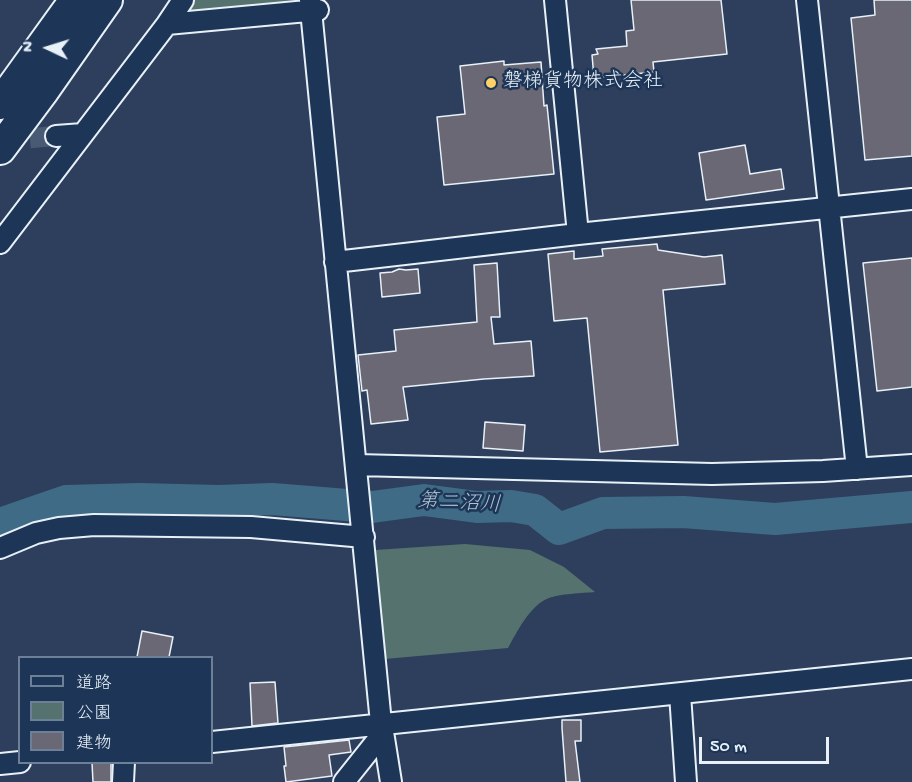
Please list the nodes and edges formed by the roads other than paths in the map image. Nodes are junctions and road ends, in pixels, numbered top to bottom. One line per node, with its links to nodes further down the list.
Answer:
1 (75, 0): 8 (highway)
2 (107, 0): 11 (highway)
3 (183, 0): 7 (street)
4 (555, 0): 14 (street)
5 (807, 0): 13 (street)
6 (313, 7): 7 (street); 16 (street)
7 (167, 24): 9 (street)
8 (0, 104)
9 (83, 134): 10 (street); 15 (street)
10 (56, 136)
11 (0, 149)
12 (912, 199): 13 (street)
13 (829, 207): 14 (street); 19 (street)
14 (578, 234): 16 (street)
15 (0, 243)
16 (335, 262): 17 (street)
17 (357, 465): 19 (street); 20 (street)
18 (912, 465): 19 (street)
19 (857, 469)
20 (363, 531): 21 (street); 24 (street)
21 (0, 548)
22 (912, 669): 23 (street)
23 (680, 694): 24 (street); 32 (street)
24 (382, 729): 25 (street); 30 (street); 31 (street)
25 (213, 742)
26 (18, 762): 27 (street)
27 (0, 764)
28 (124, 764): 29 (street)
29 (123, 782)
30 (344, 782)
31 (391, 782)
32 (686, 782)

